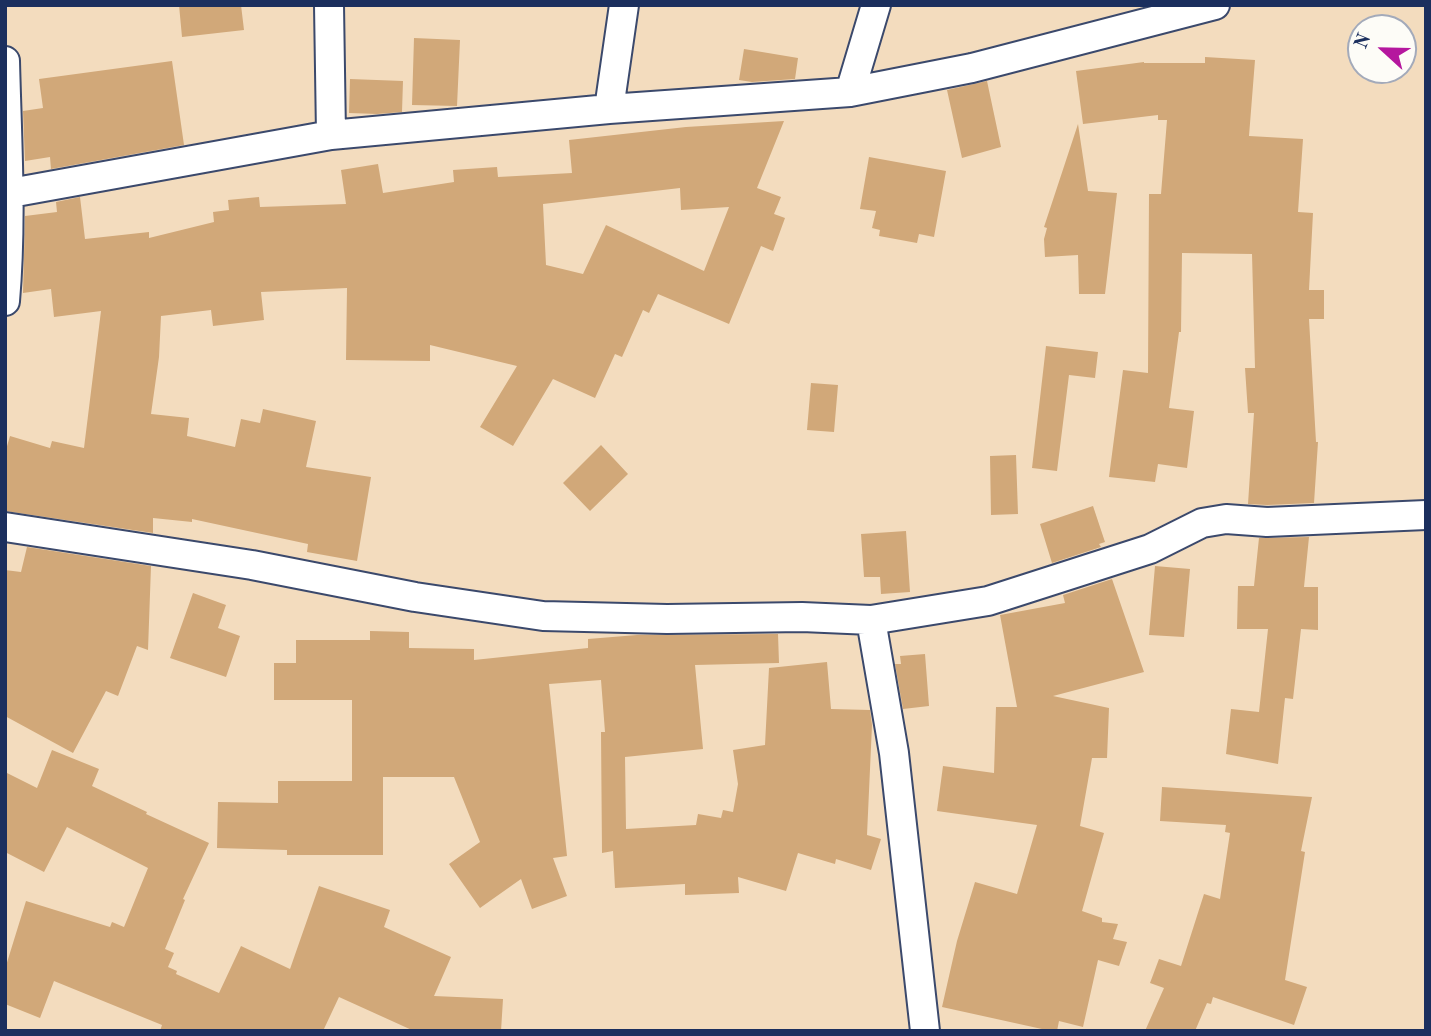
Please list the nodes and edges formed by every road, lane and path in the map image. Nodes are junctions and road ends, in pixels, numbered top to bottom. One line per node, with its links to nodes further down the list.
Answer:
1 (329, 5): 8 (street)
2 (624, 5): 7 (street)
3 (876, 5): 6 (street)
4 (1216, 5): 6 (street)
5 (5, 61): 9 (street)
6 (850, 92): 7 (street)
7 (609, 109): 8 (street)
8 (331, 135): 9 (street)
9 (7, 194): 10 (street)
10 (5, 301)
11 (1426, 515): 13 (street)
12 (5, 527): 13 (street)
13 (871, 620): 14 (street)
14 (925, 1031)

